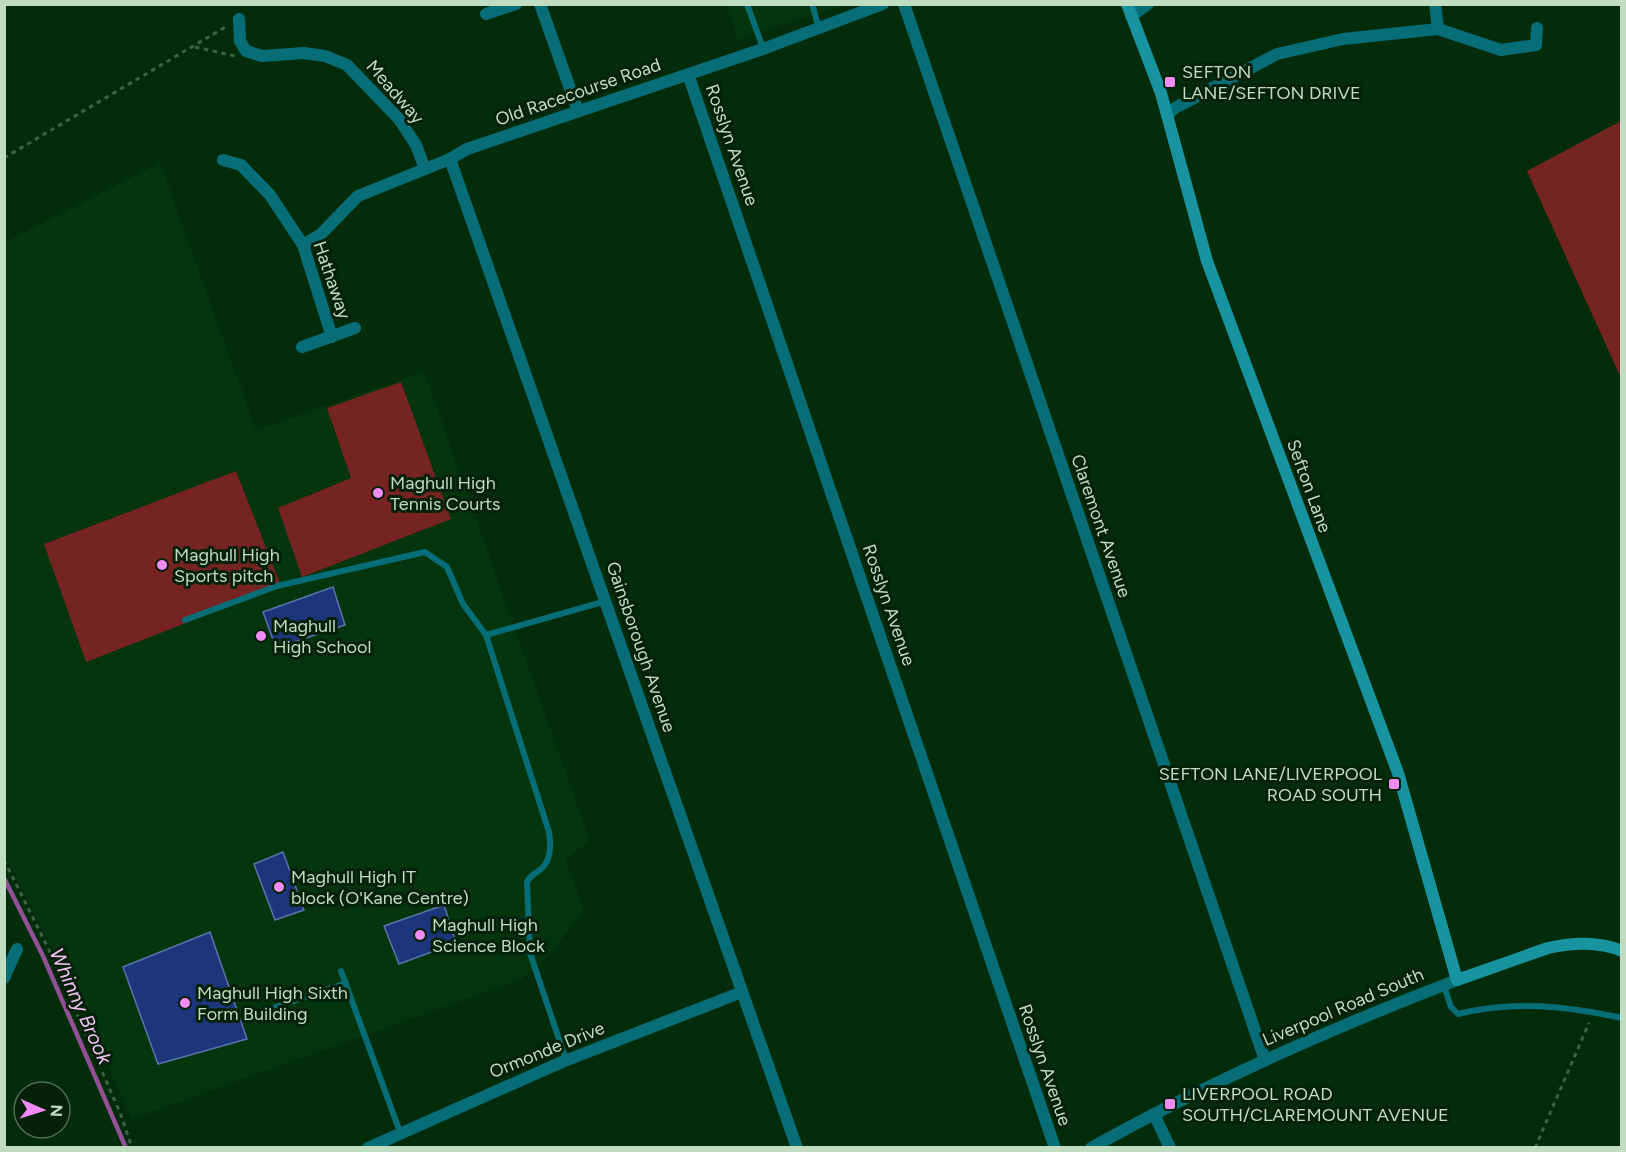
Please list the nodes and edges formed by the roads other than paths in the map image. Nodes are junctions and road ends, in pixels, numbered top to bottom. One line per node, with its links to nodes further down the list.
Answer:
1 (516, 4): 10 (street)
2 (540, 4): 17 (street)
3 (747, 4): 15 (lane)
4 (812, 4): 12 (lane)
5 (883, 4): 12 (street, Old Racecourse Road)
6 (904, 4): 40 (street, Claremont Avenue)
7 (1148, 4): 9 (street)
8 (1435, 4): 14 (street)
9 (1129, 10): 18 (main road, Sefton Lane)
10 (486, 14)
11 (239, 19): 21 (street, Meadway)
12 (819, 28): 15 (street, Old Racecourse Road)
13 (1537, 28): 14 (street)
14 (1438, 29): 18 (street)
15 (764, 49): 16 (street, Old Racecourse Road)
16 (688, 74): 17 (street, Old Racecourse Road); 45 (street, Rosslyn Avenue)
17 (578, 111): 19 (street, Old Racecourse Road)
18 (1167, 115): 33 (main road, Sefton Lane)
19 (450, 159): 21 (street, Old Racecourse Road); 26 (street, Gainsborough Avenue)
20 (223, 160): 22 (street, Hathaway)
21 (425, 169): 22 (street, Old Racecourse Road)
22 (303, 244): 24 (street, Hathaway)
23 (355, 328): 24 (street, Hathaway)
24 (332, 336): 25 (street, Hathaway)
25 (302, 347)
26 (606, 600): 28 (lane); 36 (street, Gainsborough Avenue)
27 (185, 620): 28 (lane)
28 (486, 635): 39 (lane)
29 (17, 949): 32 (street)
30 (1622, 951): 33 (main road, Liverpool Road South)
31 (341, 971): 34 (lane)
32 (4, 978)
33 (1457, 980): 35 (street, Liverpool Road South)
34 (346, 983): 37 (lane); 42 (lane)
35 (1443, 985): 38 (lane); 40 (street, Liverpool Road South)
36 (742, 992): 39 (street, Ormonde Drive); 44 (street, Gainsborough Avenue)
37 (253, 1016)
38 (1622, 1018)
39 (567, 1060): 42 (street, Ormonde Drive)
40 (1265, 1060): 41 (street, Liverpool Road South)
41 (1154, 1114): 46 (street, Liverpool Road South); 47 (street)
42 (400, 1132): 43 (street, Ormonde Drive)
43 (368, 1148)
44 (796, 1148)
45 (1055, 1148)
46 (1091, 1148)
47 (1170, 1148)

